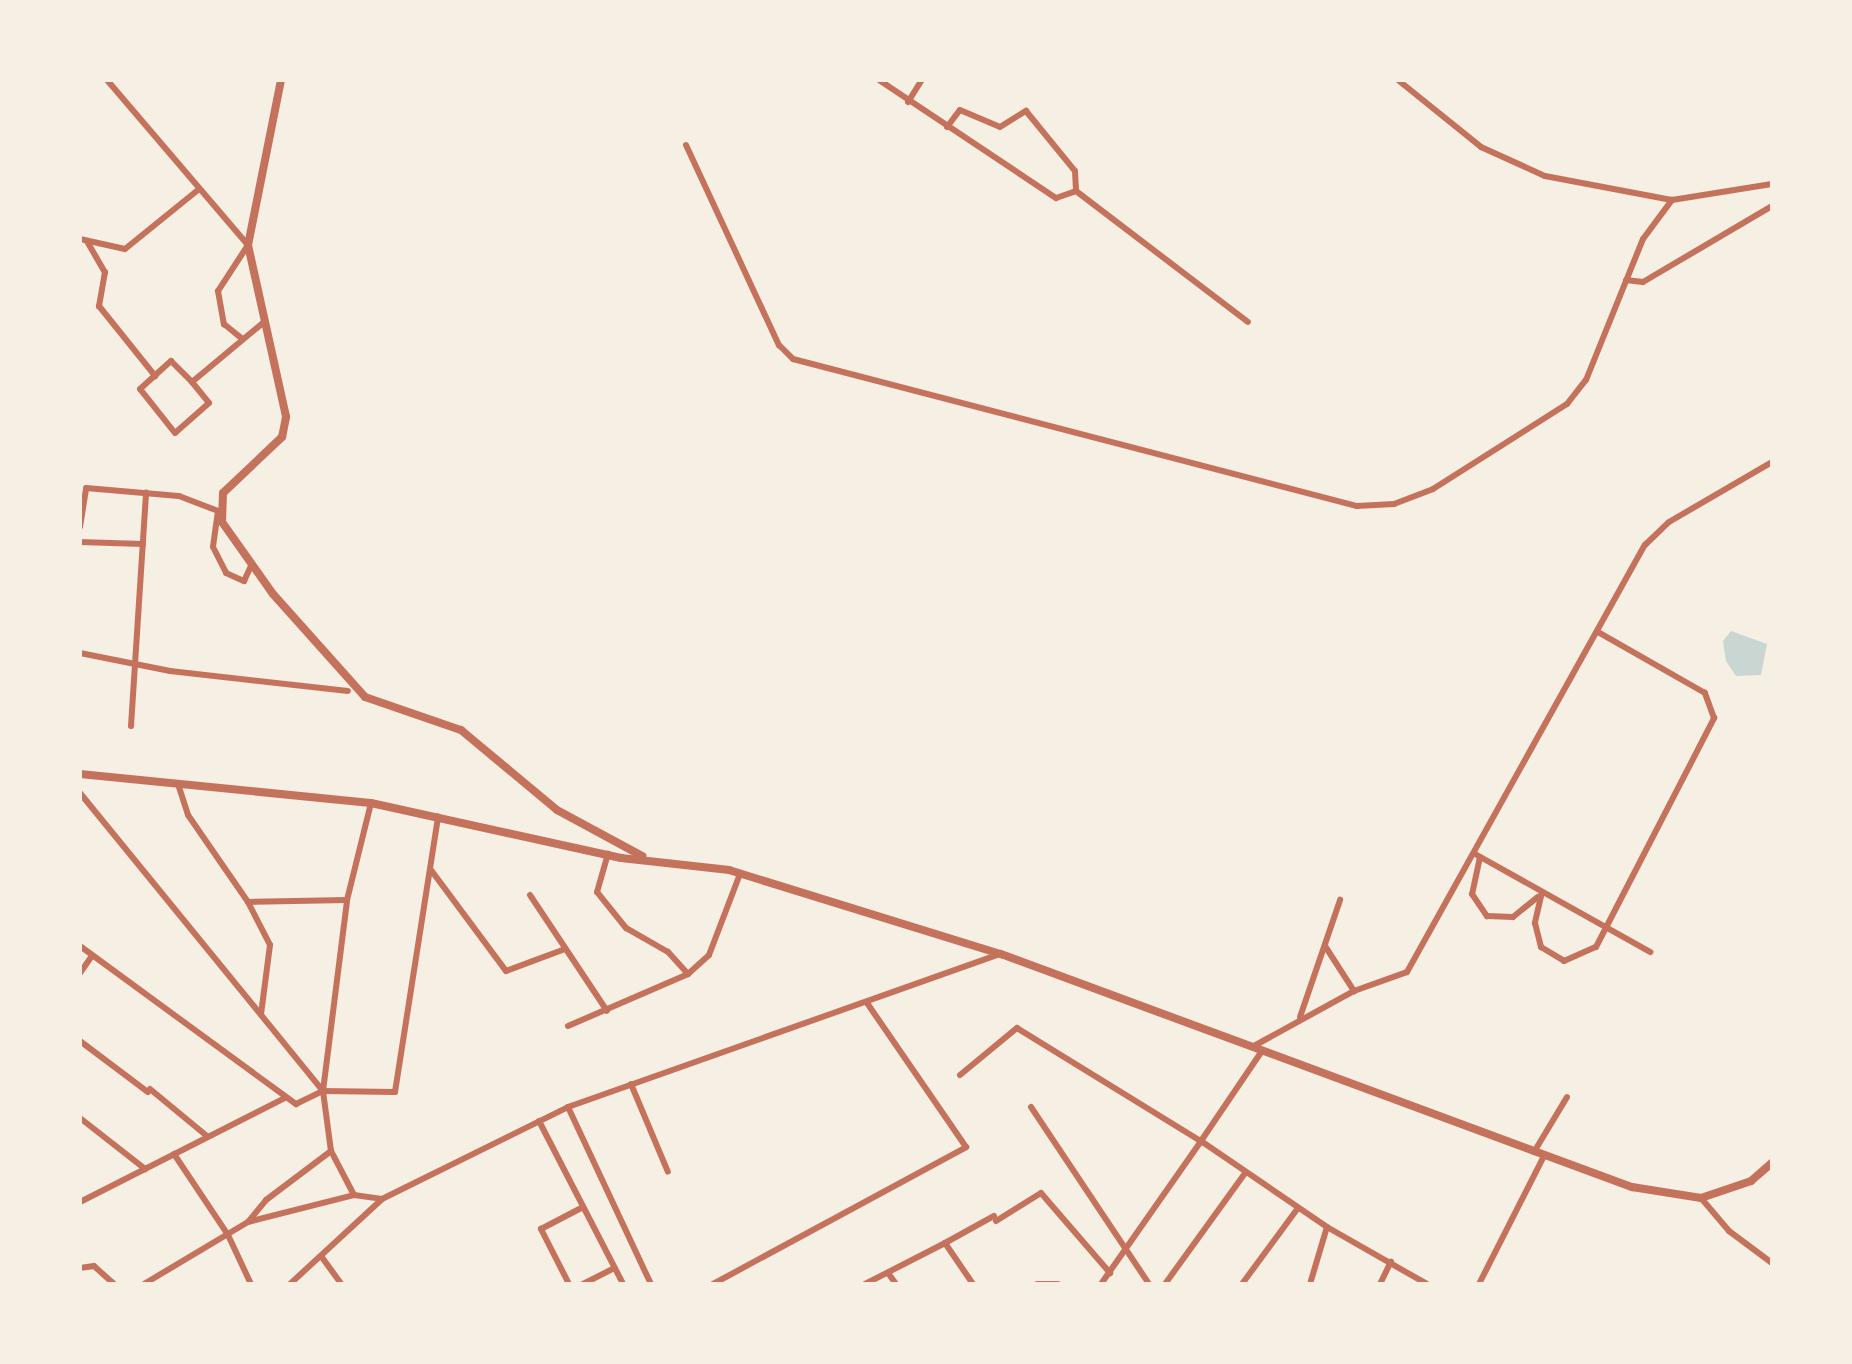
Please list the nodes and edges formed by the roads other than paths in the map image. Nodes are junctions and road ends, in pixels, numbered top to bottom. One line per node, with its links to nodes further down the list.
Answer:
1 (107, 80): 10 (street)
2 (281, 80): 15 (street)
3 (879, 80): 6 (street)
4 (922, 80): 6 (street)
5 (1398, 80): 12 (street)
6 (908, 102): 7 (street)
7 (947, 127): 11 (street); 11 (street)
8 (686, 145): 16 (street)
9 (1772, 184): 12 (street)
10 (200, 189): 14 (street); 15 (street)
11 (1076, 192): 18 (street)
12 (1672, 200): 16 (street)
13 (1772, 206): 16 (street)
14 (84, 241): 20 (street)
15 (248, 245): 17 (street); 19 (street)
16 (1626, 280)
17 (264, 322): 19 (street); 25 (street)
18 (1248, 322)
19 (240, 338): 21 (street)
20 (154, 376): 21 (street); 21 (street)
21 (192, 382)
22 (1772, 462): 32 (street)
23 (83, 488): 24 (street); 26 (street)
24 (146, 492): 25 (street); 28 (street)
25 (218, 511): 29 (street); 31 (street)
26 (80, 527)
27 (80, 542): 28 (street)
28 (143, 544): 34 (street)
29 (252, 564): 30 (street); 31 (street)
30 (260, 576): 31 (street); 44 (street)
31 (244, 581)
32 (1598, 632): 43 (street); 52 (street)
33 (80, 652): 34 (street)
34 (135, 660): 35 (street); 36 (street)
35 (348, 691)
36 (131, 726)
37 (80, 774): 38 (street)
38 (178, 784): 40 (street); 51 (street)
39 (80, 793): 64 (street)
40 (371, 803): 41 (street); 49 (street)
41 (438, 816): 42 (street); 45 (street)
42 (608, 854): 44 (street); 60 (street)
43 (1477, 855): 47 (street); 47 (street); 61 (street)
44 (646, 858): 46 (street)
45 (430, 868): 55 (street); 72 (street)
46 (740, 874): 57 (street); 60 (street)
47 (1542, 892): 52 (street); 52 (street)
48 (530, 895): 55 (street)
49 (347, 900): 51 (street); 72 (street)
50 (1340, 900): 53 (street)
51 (248, 902): 64 (street)
52 (1604, 927): 56 (street)
53 (1324, 944): 61 (street); 65 (street)
54 (80, 946): 58 (street)
55 (565, 949): 63 (street)
56 (1650, 952)
57 (1000, 954): 62 (street); 68 (street)
58 (92, 956): 59 (street); 74 (street)
59 (80, 972)
60 (688, 974): 63 (street)
61 (1354, 991): 65 (street)
62 (867, 1003): 71 (street); 116 (street)
63 (606, 1011): 66 (street)
64 (260, 1016): 72 (street)
65 (1300, 1018): 68 (street)
66 (568, 1026)
67 (80, 1040): 79 (street)
68 (1251, 1047): 69 (street)
69 (1262, 1051): 80 (street); 82 (street)
70 (960, 1075): 80 (street)
71 (631, 1084): 75 (street); 87 (street)
72 (323, 1091): 74 (street); 81 (street)
73 (1567, 1096): 82 (street)
74 (286, 1097): 79 (street)
75 (568, 1107): 78 (street); 107 (street)
76 (1030, 1107): 99 (street)
77 (80, 1118): 86 (street)
78 (539, 1121): 91 (street); 93 (street)
79 (208, 1137): 83 (street)
80 (1201, 1141): 88 (street); 99 (street)
81 (331, 1151): 89 (street); 95 (street)
82 (1534, 1152): 84 (street)
83 (174, 1154): 86 (street); 97 (street)
84 (1544, 1156): 90 (street); 129 (street)
85 (1772, 1164): 90 (street)
86 (145, 1169): 92 (street)
87 (668, 1172)
88 (1245, 1174): 94 (street); 124 (street)
89 (354, 1195): 91 (street); 95 (street)
90 (1701, 1198): 102 (street)
91 (382, 1200): 100 (street)
92 (80, 1202)
93 (583, 1206): 104 (street); 113 (street)
94 (1298, 1208): 96 (street); 125 (street)
95 (248, 1222): 97 (street)
96 (1327, 1227): 101 (street); 126 (street)
97 (228, 1235): 109 (street); 110 (street)
98 (945, 1244): 105 (street); 106 (street); 119 (street)
99 (1125, 1254): 106 (street); 123 (street)
100 (321, 1256): 111 (street); 112 (street)
101 (1390, 1261): 127 (street); 128 (street)
102 (1772, 1263)
103 (80, 1268): 108 (street)
104 (614, 1268): 114 (street); 115 (street)
105 (888, 1273): 117 (street); 118 (street)
106 (1110, 1273): 122 (street)
107 (648, 1283)
108 (114, 1284)
109 (144, 1284)
110 (251, 1284)
111 (290, 1284)
112 (340, 1284)
113 (569, 1284)
114 (583, 1284)
115 (623, 1284)
116 (713, 1284)
117 (866, 1284)
118 (896, 1284)
119 (973, 1284)
120 (1038, 1284): 121 (street)
121 (1058, 1284)
122 (1100, 1284)
123 (1150, 1284)
124 (1165, 1284)
125 (1242, 1284)
126 (1310, 1284)
127 (1380, 1284)
128 (1427, 1284)
129 (1479, 1284)

